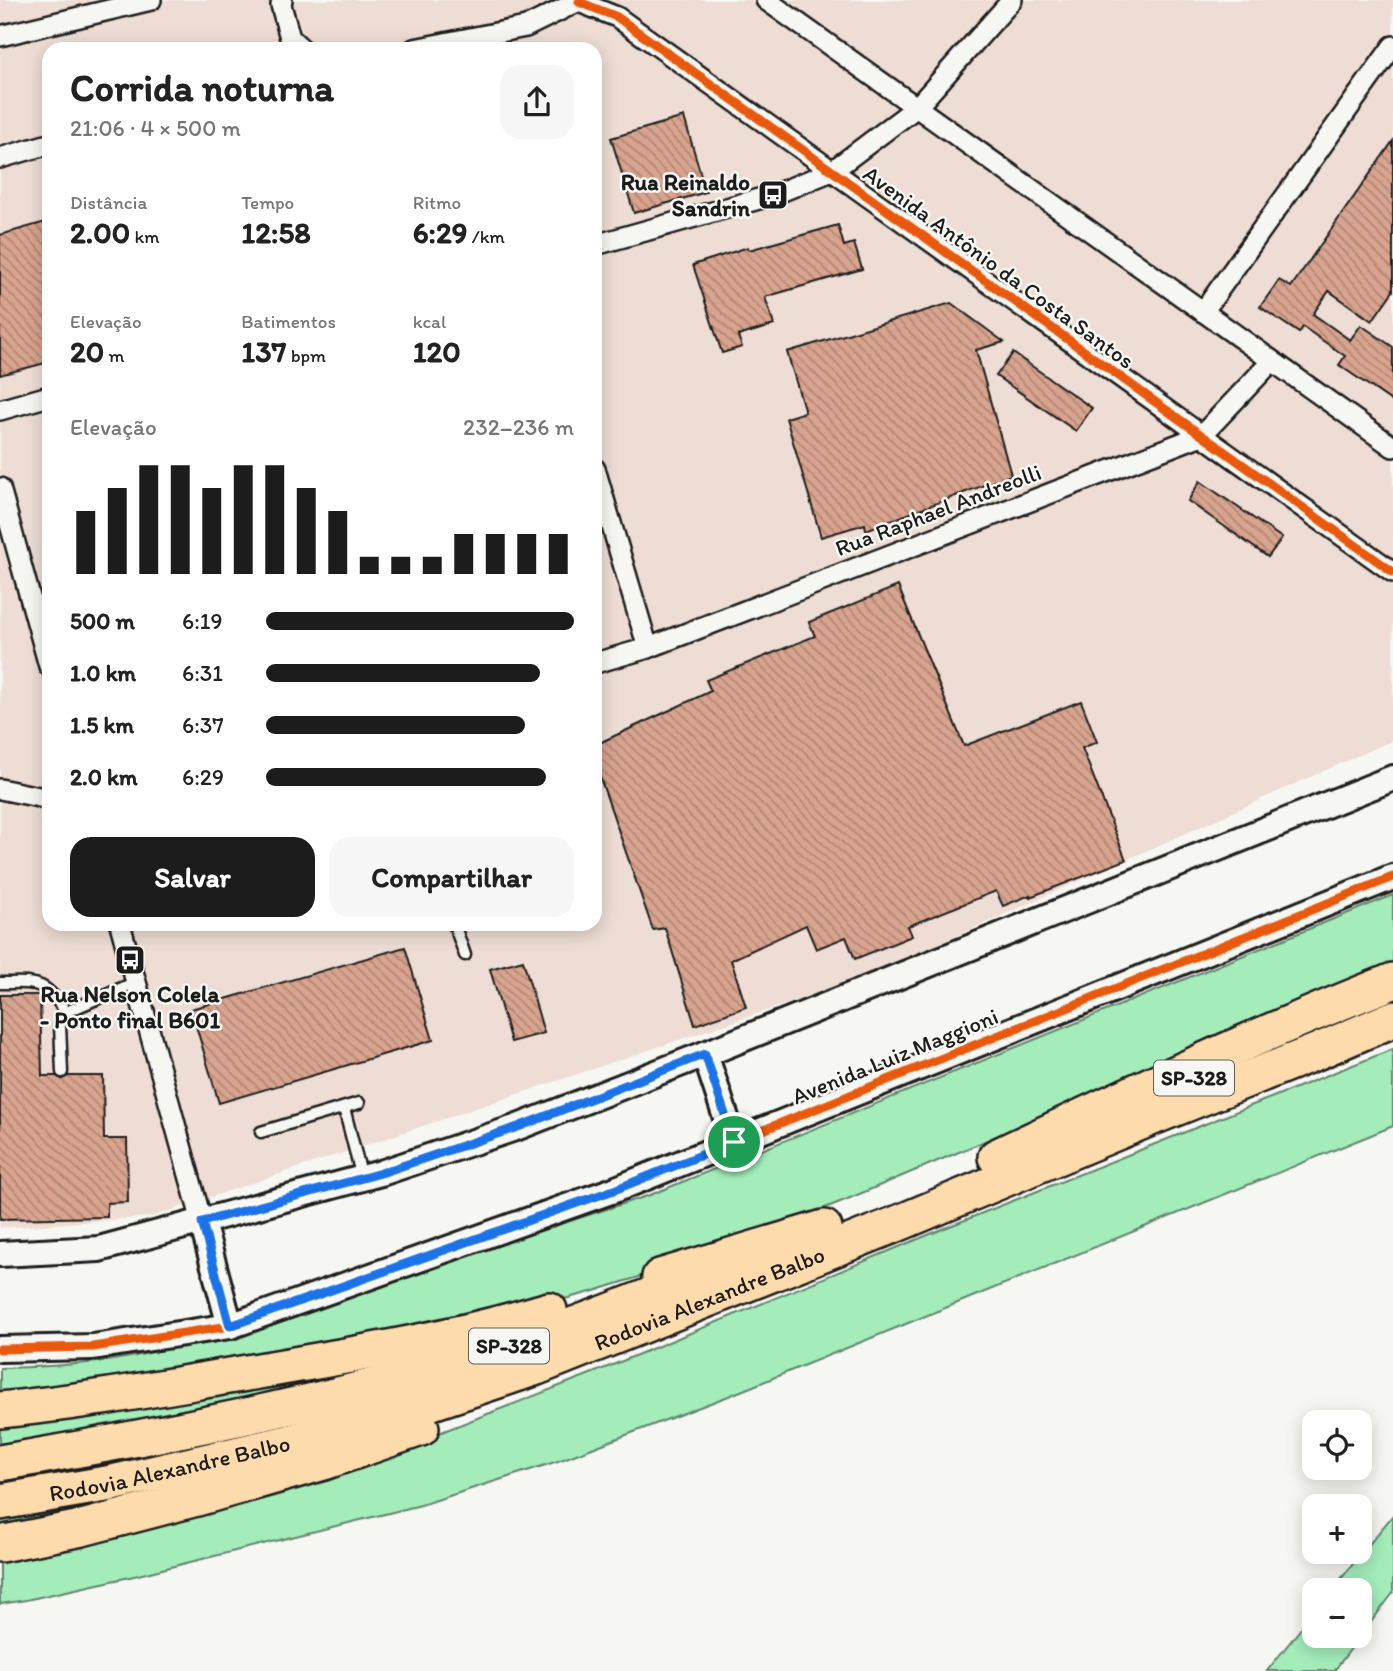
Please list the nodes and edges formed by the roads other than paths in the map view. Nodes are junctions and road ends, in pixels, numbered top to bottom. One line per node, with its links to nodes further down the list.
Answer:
1 (151, 0): 6 (street)
2 (282, 0): 8 (street)
3 (766, 0): 11 (street)
4 (1012, 0): 11 (street)
5 (580, 1): 9 (street); 14 (street, Avenida Antônio da Costa Santos)
6 (126, 3): 7 (street)
7 (0, 36)
8 (294, 42)
9 (450, 42)
10 (1393, 46): 16 (street)
11 (917, 107): 14 (street); 16 (street)
12 (42, 146): 13 (street)
13 (0, 158)
14 (832, 171): 15 (street); 20 (street, Avenida Antônio da Costa Santos)
15 (602, 242)
16 (1203, 312): 17 (street)
17 (1272, 361): 20 (street, Rua Raphael Andreolli); 21 (street)
18 (42, 398): 19 (street)
19 (0, 410)
20 (1202, 435): 24 (street, Avenida Antônio da Costa Santos); 26 (street, Rua Raphael Andreolli)
21 (1393, 447)
22 (0, 488): 25 (street)
23 (602, 493): 26 (street)
24 (1393, 572)
25 (41, 606)
26 (648, 648): 27 (street, Rua Raphael Andreolli)
27 (602, 661)
28 (1393, 778): 43 (street)
29 (0, 789): 30 (street)
30 (42, 798)
31 (1393, 877): 48 (street, Avenida Luiz Maggioni)
32 (122, 931): 37 (street)
33 (456, 931): 34 (lane)
34 (465, 955)
35 (1393, 981): 49 (highway)
36 (0, 982): 39 (lane)
37 (136, 982): 39 (lane); 51 (street)
38 (1393, 998): 49 (highway, Rodovia Alexandre Balbo / SP-328)
39 (66, 1012): 44 (lane)
40 (1393, 1018): 42 (highway, Rodovia Alexandre Balbo / SP-328)
41 (1393, 1030): 42 (highway)
42 (1316, 1052): 54 (highway, Rodovia Alexandre Balbo / SP-328)
43 (705, 1054): 48 (street); 50 (street)
44 (62, 1072)
45 (359, 1103): 46 (lane)
46 (344, 1108): 47 (lane); 50 (lane)
47 (261, 1132)
48 (734, 1142): 55 (street, Avenida Luiz Maggioni)
49 (996, 1157): 52 (highway, Rodovia Alexandre Balbo / SP-328)
50 (362, 1178): 51 (street)
51 (202, 1222): 53 (street); 55 (street)
52 (824, 1228): 57 (highway); 58 (highway, Rodovia Alexandre Balbo / SP-328)
53 (0, 1254)
54 (754, 1281): 59 (highway, Rodovia Alexandre Balbo / SP-328); 60 (highway)
55 (230, 1326): 56 (street, Avenida Luiz Maggioni)
56 (0, 1349)
57 (0, 1410)
58 (0, 1464)
59 (0, 1502)
60 (0, 1544)

